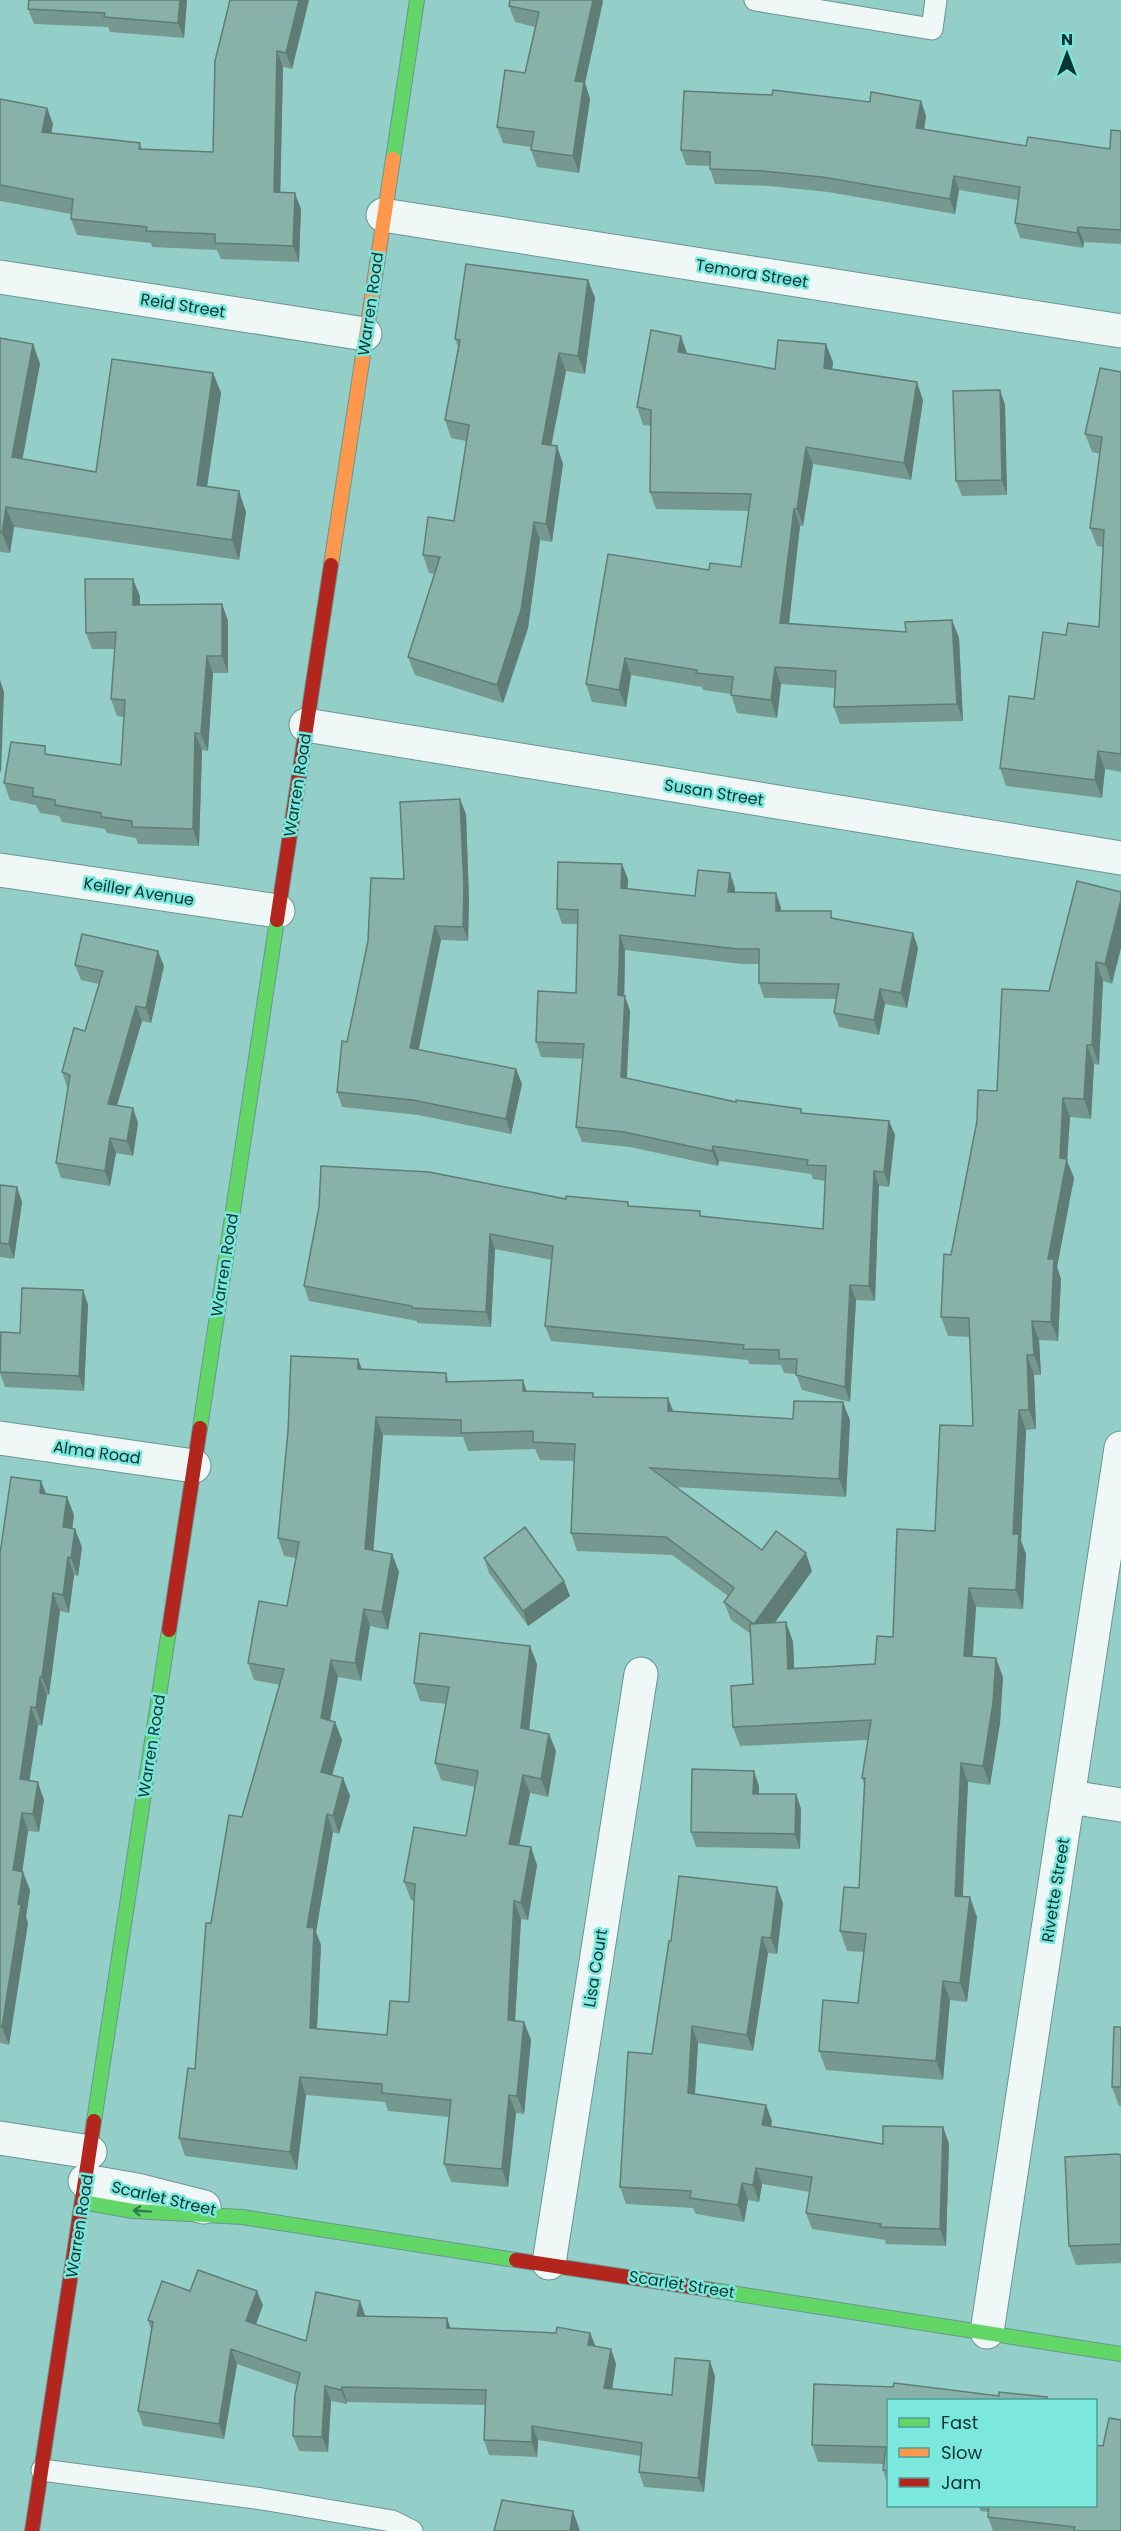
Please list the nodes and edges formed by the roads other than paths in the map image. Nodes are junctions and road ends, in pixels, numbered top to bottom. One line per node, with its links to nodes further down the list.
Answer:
1 (417, 0): 4 (street, Warren Road)
2 (756, 0): 3 (lane)
3 (936, 0)
4 (383, 215): 6 (street, Temora Street); 7 (street, Warren Road)
5 (0, 277): 7 (street, Reid Street)
6 (1121, 331)
7 (365, 334): 8 (street, Warren Road)
8 (306, 725): 9 (street, Susan Street); 11 (street, Warren Road)
9 (1121, 858)
10 (0, 870): 11 (street, Keiller Avenue)
11 (278, 911): 14 (street, Warren Road)
12 (0, 1438): 14 (street, Alma Road)
13 (1121, 1448): 16 (street, Rivette Street)
14 (194, 1466): 19 (street, Warren Road)
15 (641, 1674): 21 (street, Lisa Court)
16 (1070, 1797): 17 (street); 22 (street, Rivette Street)
17 (1121, 1805)
18 (0, 2138): 19 (street, Scarlet Street)
19 (86, 2178): 20 (street, Scarlet Street); 24 (street, Warren Road)
20 (242, 2217): 21 (street, Scarlet Street)
21 (549, 2263): 22 (street, Scarlet Street)
22 (987, 2332): 23 (street, Scarlet Street)
23 (1121, 2354)
24 (42, 2470): 25 (street, Warren Road); 26 (lane)
25 (32, 2531)
26 (412, 2531)

